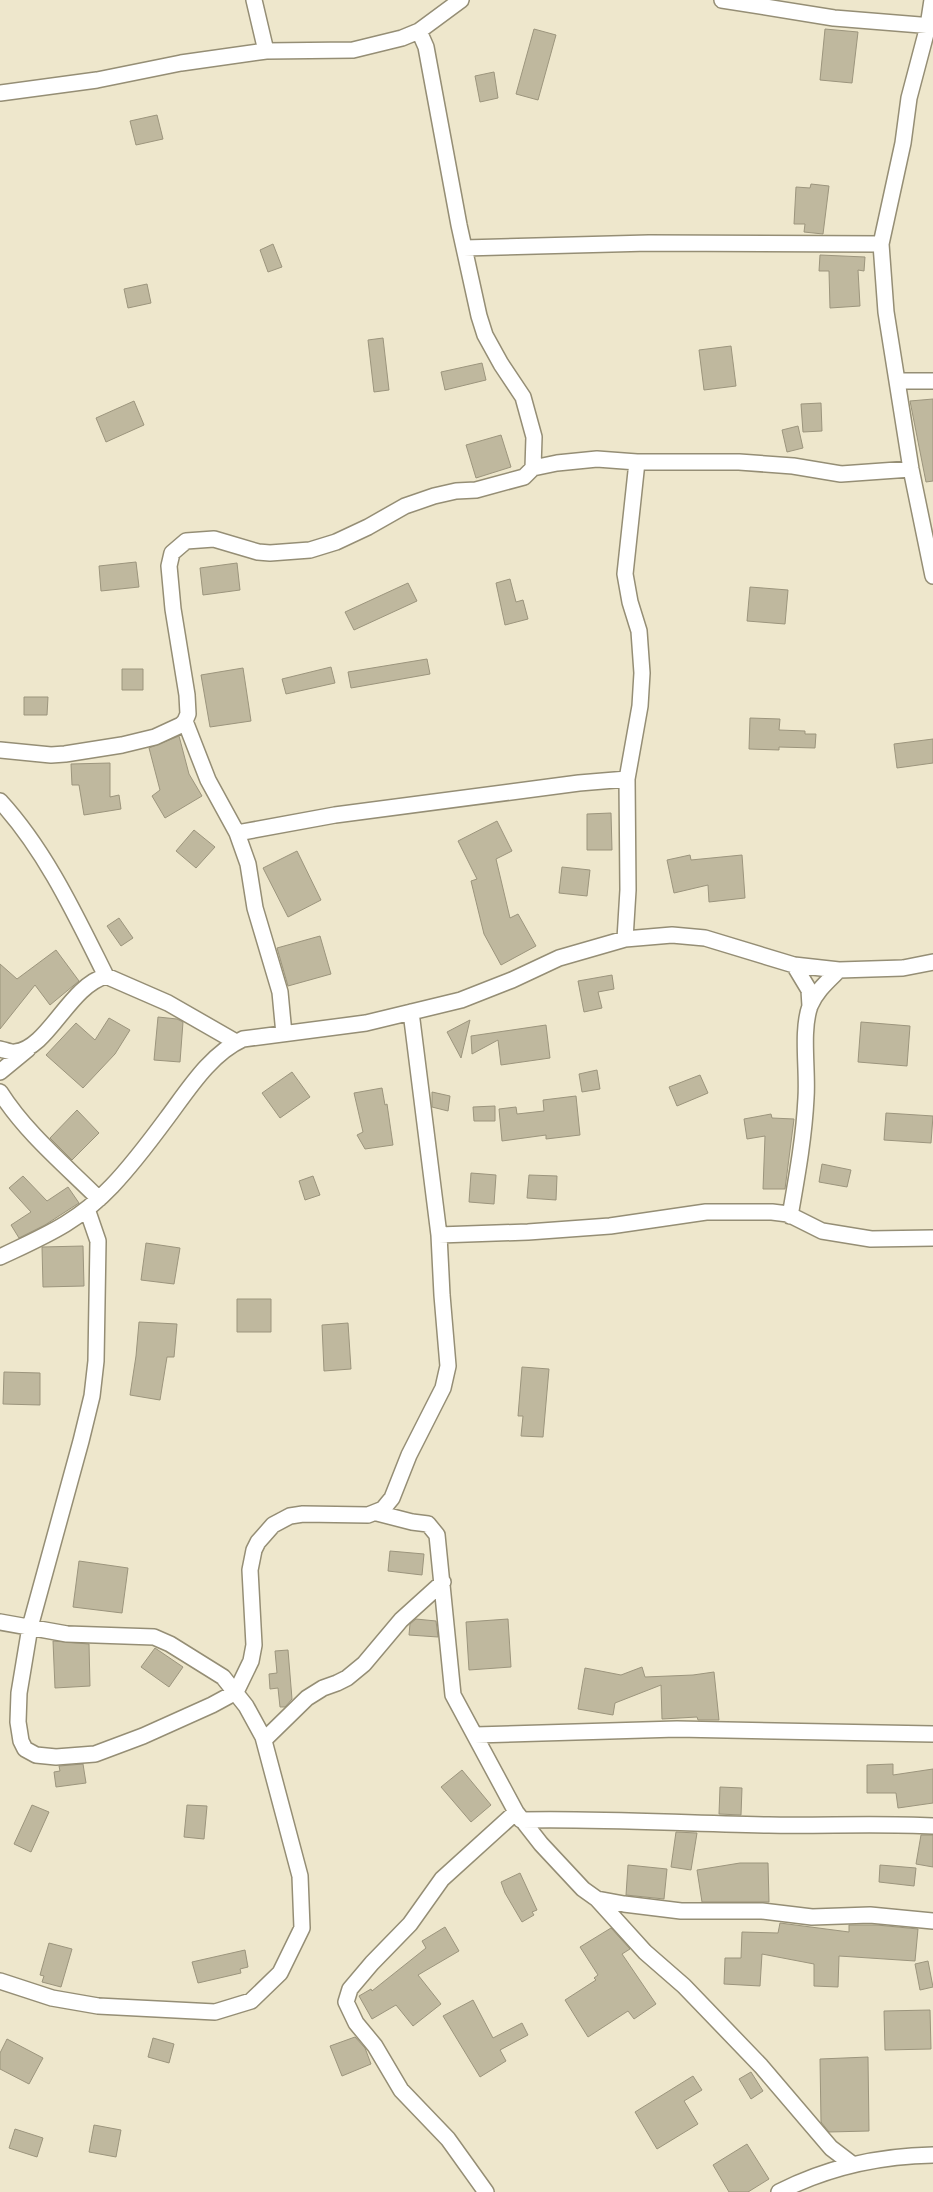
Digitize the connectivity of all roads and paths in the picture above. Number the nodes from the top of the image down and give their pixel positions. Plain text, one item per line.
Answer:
1 (254, 0) edge
2 (461, 0) edge
3 (722, 0) edge
4 (932, 0) edge
5 (931, 26) edge
6 (419, 31) junction
7 (266, 51) junction
8 (0, 93) edge
9 (880, 244) junction
10 (464, 248) junction
11 (898, 382) junction
12 (933, 382) edge
13 (637, 462) junction
14 (533, 468) junction
15 (911, 469) junction
16 (933, 576) edge
17 (185, 721) junction
18 (0, 750) edge
19 (627, 779) junction
20 (0, 801) edge
21 (237, 833) junction
22 (625, 939) junction
23 (933, 962) edge
24 (794, 965) junction
25 (839, 970) junction
26 (106, 976) junction
27 (810, 1006) junction
28 (411, 1012) junction
29 (284, 1034) junction
30 (236, 1042) junction
31 (33, 1046) junction
32 (0, 1050) edge
33 (0, 1072) edge
34 (0, 1092) edge
35 (93, 1204) junction
36 (790, 1216) junction
37 (439, 1235) junction
38 (933, 1238) edge
39 (0, 1257) edge
40 (377, 1513) junction
41 (443, 1582) junction
42 (0, 1622) edge
43 (30, 1627) junction
44 (236, 1692) junction
45 (933, 1734) edge
46 (475, 1735) junction
47 (264, 1740) junction
48 (519, 1816) junction
49 (933, 1826) edge
50 (596, 1899) junction
51 (933, 1921) edge
52 (0, 1981) edge
53 (933, 2155) edge
54 (852, 2164) junction
55 (486, 2192) edge
56 (780, 2192) edge

1 - 7 street
2 - 6 street
3 - 5 street
4 - 5 street
5 - 9 street
6 - 7 street
6 - 10 street
7 - 8 street
9 - 10 street
9 - 11 street
10 - 14 street
11 - 12 street
11 - 15 street
13 - 14 street
13 - 15 street
13 - 19 street
14 - 17 street
15 - 16 street
17 - 18 street
17 - 21 street
19 - 21 street
19 - 22 street
20 - 26 street
21 - 29 street
22 - 24 street
22 - 28 street
23 - 25 street
24 - 25 street
24 - 27 street
25 - 27 street
26 - 30 street
26 - 31 street
27 - 36 street
28 - 29 street
28 - 37 street
29 - 30 street
30 - 35 street
31 - 32 street
31 - 33 street
34 - 35 street
35 - 39 street
35 - 43 street
36 - 37 street
36 - 38 street
37 - 40 street
40 - 41 street
40 - 44 street
41 - 46 street
41 - 47 street
42 - 43 street
43 - 44 street
43 - 44 street
44 - 47 street
45 - 46 street
46 - 48 street
47 - 52 street
48 - 49 street
48 - 50 street
48 - 55 street
50 - 51 street
50 - 54 street
53 - 54 street
54 - 56 street

